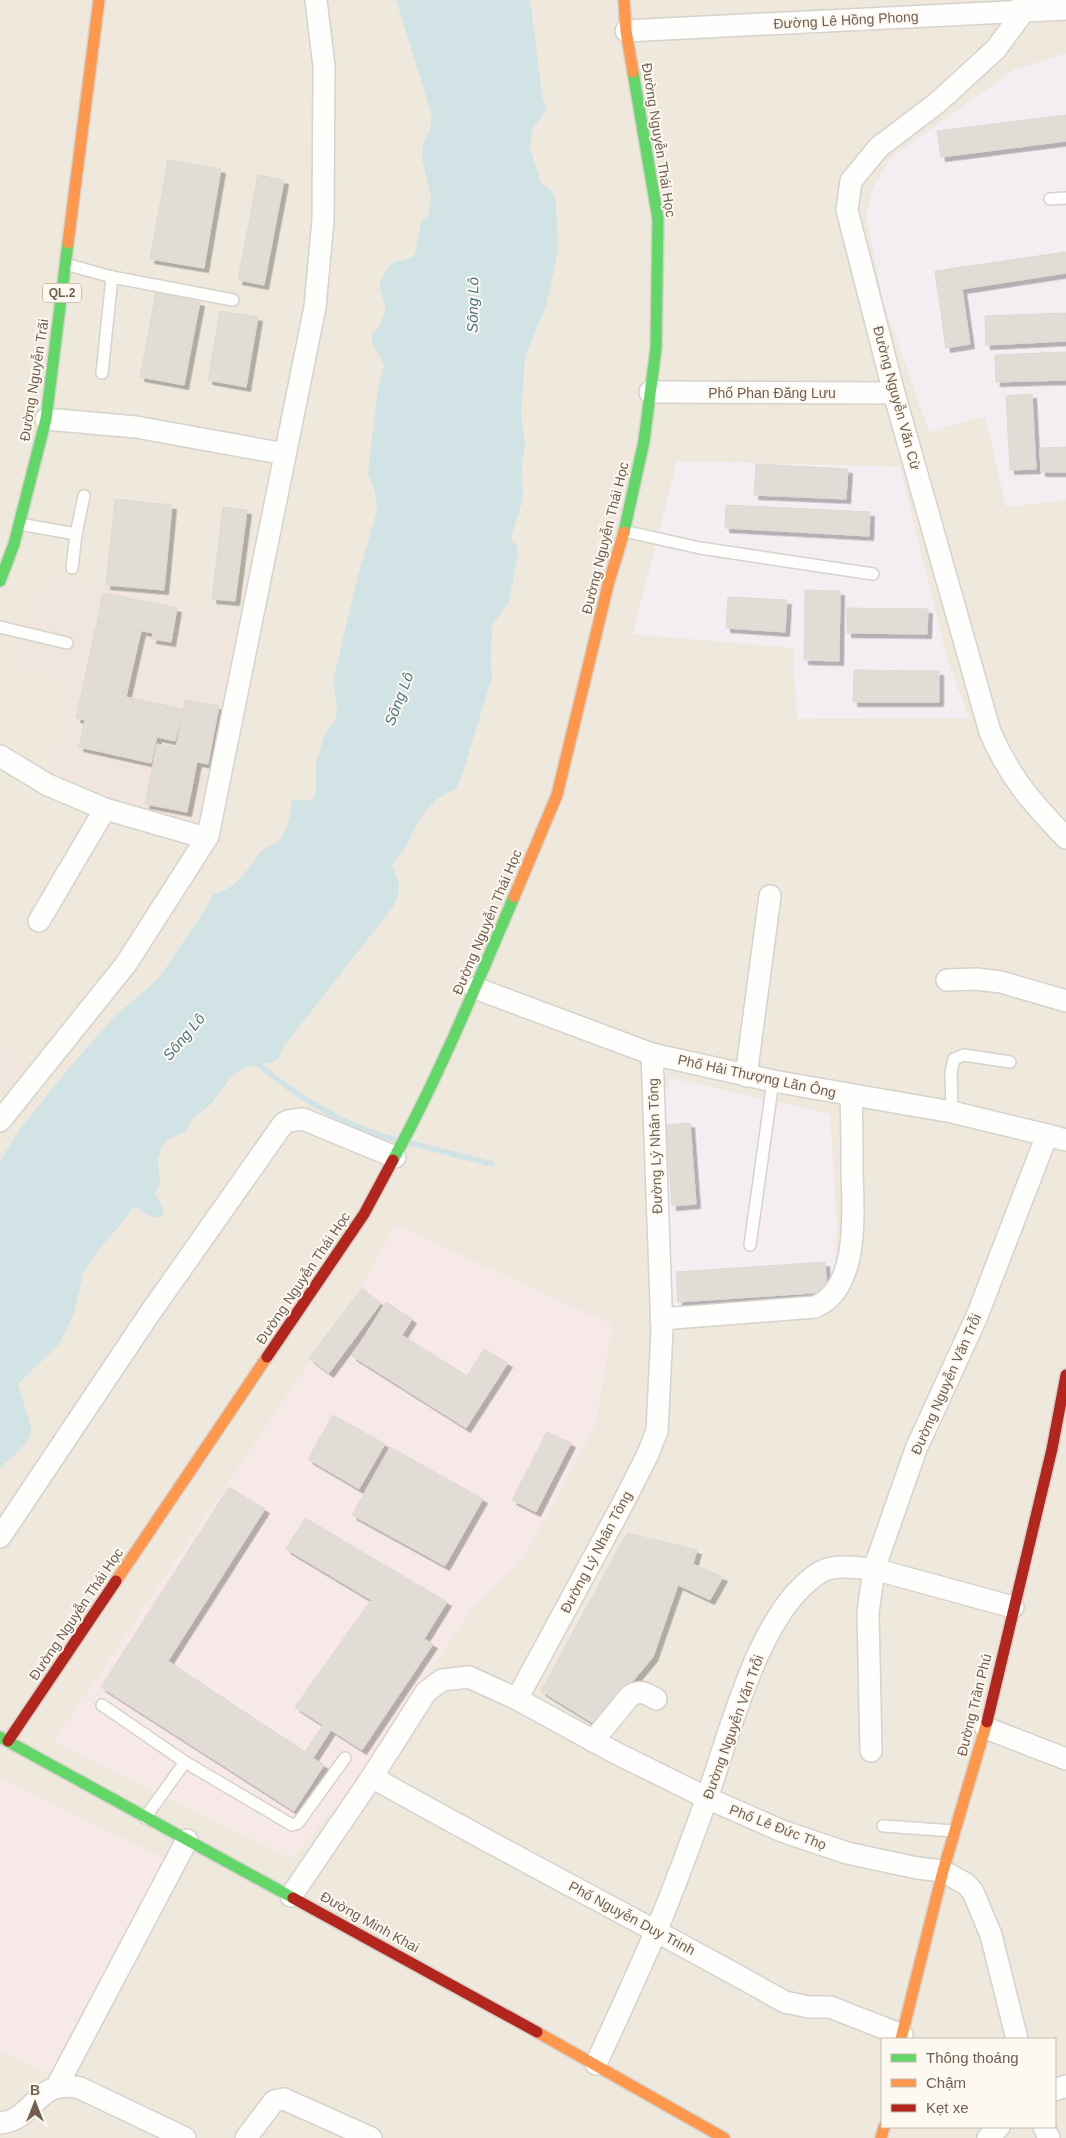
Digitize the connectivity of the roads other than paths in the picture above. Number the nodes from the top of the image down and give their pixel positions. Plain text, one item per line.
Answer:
1 (99, 0) edge
2 (316, 0) edge
3 (624, 0) edge
4 (1024, 5) edge
5 (1066, 9) edge
6 (626, 31) junction
7 (1066, 198) edge
8 (1050, 199) dead end
9 (65, 264) junction
10 (112, 277) junction
11 (233, 300) dead end
12 (102, 373) dead end
13 (650, 392) junction
14 (894, 393) junction
15 (46, 420) junction
16 (285, 454) junction
17 (84, 496) dead end
18 (19, 524) junction
19 (624, 532) junction
20 (76, 534) junction
21 (72, 568) dead end
22 (873, 574) dead end
23 (0, 581) edge
24 (0, 627) edge
25 (66, 643) dead end
26 (0, 756) edge
27 (105, 809) junction
28 (206, 838) junction
29 (1066, 838) edge
30 (770, 896) dead end
31 (38, 921) dead end
32 (947, 980) dead end
33 (476, 988) junction
34 (1066, 1000) edge
35 (652, 1054) junction
36 (1010, 1062) dead end
37 (746, 1076) junction
38 (773, 1081) junction
39 (851, 1095) junction
40 (952, 1112) junction
41 (0, 1121) edge
42 (1056, 1137) edge
43 (397, 1155) junction
44 (750, 1245) dead end
45 (662, 1319) junction
46 (1066, 1375) edge
47 (1059, 1450) edge
48 (0, 1537) edge
49 (874, 1569) junction
50 (1013, 1607) junction
51 (517, 1699) junction
52 (656, 1699) dead end
53 (102, 1705) dead end
54 (986, 1728) junction
55 (593, 1740) junction
56 (3, 1744) edge
57 (871, 1751) dead end
58 (345, 1758) dead end
59 (1066, 1758) edge
60 (185, 1762) junction
61 (372, 1776) junction
62 (707, 1798) junction
63 (146, 1818) junction
64 (883, 1826) dead end
65 (955, 1831) junction
66 (187, 1840) junction
67 (943, 1871) junction
68 (291, 1896) junction
69 (656, 1930) junction
70 (901, 2037) edge
71 (1017, 2038) edge
72 (596, 2064) junction
73 (57, 2086) junction
74 (0, 2123) edge
75 (997, 2128) edge
76 (185, 2138) edge
77 (246, 2138) edge
78 (371, 2138) edge
79 (724, 2138) edge
80 (988, 2138) edge

1 - 9 main road, Đường Nguyễn Trãi / QL.2
2 - 16 street
3 - 6 main road, Đường Nguyễn Thái Học
4 - 5 street, Đường Lê Hồng Phong
4 - 6 street, Đường Lê Hồng Phong
4 - 14 street, Đường Nguyễn Văn Cừ
6 - 13 main road, Đường Nguyễn Thái Học
7 - 8 lane
9 - 10 lane
9 - 15 main road, Đường Nguyễn Trãi / QL.2
10 - 11 lane
10 - 12 lane
13 - 14 street, Phố Phan Đăng Lưu
13 - 19 main road, Đường Nguyễn Thái Học
14 - 29 street, Đường Nguyễn Văn Cừ
15 - 16 street
15 - 18 main road, Đường Nguyễn Trãi / QL.2
16 - 28 street
17 - 20 lane
18 - 20 lane
18 - 23 main road, Đường Nguyễn Trãi / QL.2
19 - 22 lane
19 - 33 main road, Đường Nguyễn Thái Học
20 - 21 lane
24 - 25 lane
26 - 27 street
27 - 28 street
27 - 31 street
28 - 41 street
30 - 37 street
32 - 34 street
33 - 35 street, Phố Hải Thượng Lãn Ông
33 - 43 main road, Đường Nguyễn Thái Học
35 - 37 street, Phố Hải Thượng Lãn Ông
35 - 45 street, Đường Lý Nhân Tông
36 - 40 lane
37 - 38 street, Phố Hải Thượng Lãn Ông
38 - 39 street, Phố Hải Thượng Lãn Ông
38 - 44 lane
39 - 40 street, Phố Hải Thượng Lãn Ông
39 - 45 street
40 - 42 street, Phố Hải Thượng Lãn Ông
42 - 49 street, Đường Nguyễn Văn Trỗi
43 - 48 street
43 - 56 main road, Đường Nguyễn Thái Học
45 - 51 street, Đường Lý Nhân Tông
46 - 47 main road, Đường Trần Phú
47 - 50 main road, Đường Trần Phú
49 - 50 street
49 - 57 street
49 - 62 street, Đường Nguyễn Văn Trỗi
50 - 54 main road, Đường Trần Phú
51 - 55 street, Phố Lê Đức Thọ
51 - 61 street
52 - 55 street
53 - 60 lane
54 - 59 street
54 - 65 main road, Đường Trần Phú
55 - 62 street, Phố Lê Đức Thọ
56 - 63 main road, Đường Minh Khai
58 - 60 lane
60 - 63 lane
61 - 68 street
61 - 69 street, Phố Nguyễn Duy Trinh
62 - 67 street, Phố Lê Đức Thọ
62 - 69 street, Đường Nguyễn Văn Trỗi
63 - 66 main road, Đường Minh Khai
64 - 65 lane
65 - 67 main road, Đường Trần Phú
66 - 68 main road, Đường Minh Khai
66 - 73 street
67 - 70 main road, Đường Trần Phú
67 - 71 street
68 - 72 main road, Đường Minh Khai
69 - 70 street, Phố Nguyễn Duy Trinh
69 - 72 street, Đường Nguyễn Văn Trỗi
72 - 79 main road, Đường Minh Khai
73 - 74 street
73 - 76 street
75 - 80 street
77 - 78 street

